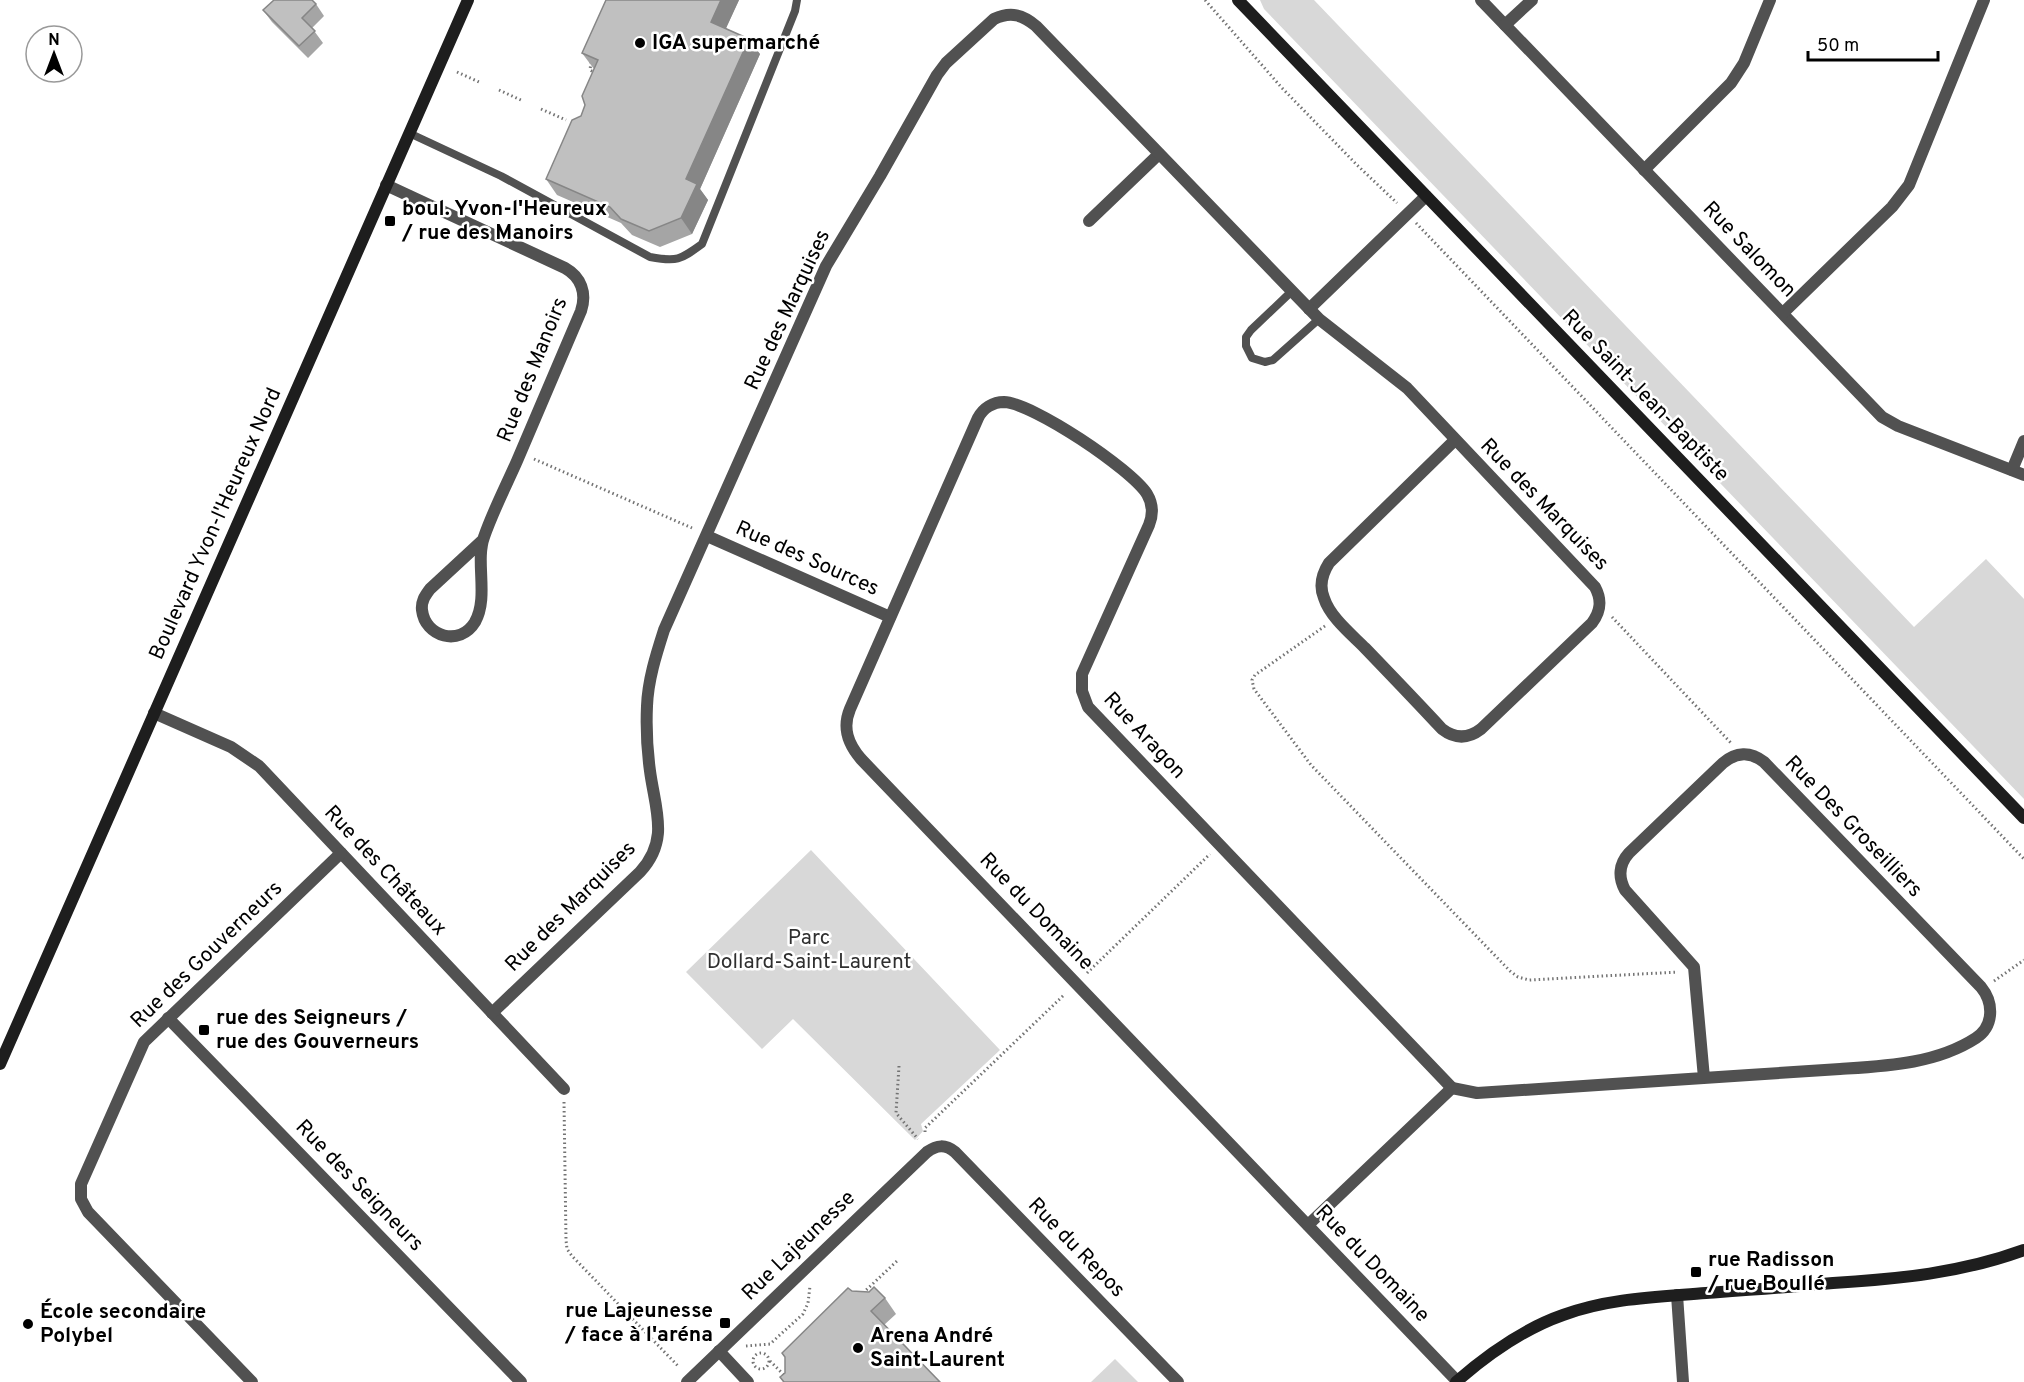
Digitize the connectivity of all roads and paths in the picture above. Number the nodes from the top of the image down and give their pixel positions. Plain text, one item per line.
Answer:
1 (468, 0) edge
2 (797, 0) edge
3 (1204, 0) edge
4 (1238, 0) edge
5 (1481, 0) edge
6 (1532, 0) edge
7 (1770, 0) edge
8 (1984, 0) edge
9 (1506, 25) junction
10 (594, 55) edge
11 (457, 72) dead end
12 (600, 75) edge
13 (479, 82) dead end
14 (499, 90) dead end
15 (523, 101) dead end
16 (542, 109) dead end
17 (566, 120) dead end
18 (409, 134) junction
19 (1159, 154) junction
20 (1644, 170) junction
21 (386, 185) junction
22 (1426, 196) junction
23 (1407, 214) junction
24 (1089, 221) dead end
25 (1292, 291) junction
26 (1309, 309) junction
27 (1783, 313) junction
28 (1319, 319) junction
29 (997, 402) joint
30 (1455, 440) junction
31 (2024, 441) edge
32 (534, 459) dead end
33 (2018, 473) edge
34 (692, 528) dead end
35 (707, 536) junction
36 (483, 540) junction
37 (1600, 605) junction
38 (890, 617) junction
39 (1337, 618) junction
40 (154, 714) junction
41 (1742, 754) junction
42 (2024, 818) edge
43 (1220, 845) junction
44 (340, 853) junction
45 (2024, 859) edge
46 (2024, 960) edge
47 (1695, 971) junction
48 (1086, 974) dead end
49 (1983, 989) junction
50 (1065, 994) dead end
51 (492, 1013) junction
52 (168, 1018) junction
53 (0, 1064) edge
54 (899, 1066) dead end
55 (1704, 1078) junction
56 (1452, 1088) junction
57 (564, 1089) joint
58 (925, 1132) dead end
59 (918, 1139) dead end
60 (943, 1146) joint
61 (1308, 1225) junction
62 (2024, 1250) edge
63 (897, 1261) dead end
64 (813, 1281) dead end
65 (1677, 1295) junction
66 (855, 1300) edge
67 (744, 1348) dead end
68 (719, 1351) junction
69 (769, 1359) junction
70 (788, 1365) edge
71 (679, 1367) dead end
72 (781, 1371) junction
73 (788, 1372) edge
74 (518, 1381) edge
75 (252, 1382) edge
76 (687, 1382) edge
77 (748, 1382) edge
78 (1178, 1382) edge
79 (1457, 1382) edge
80 (1683, 1382) edge

1 - 18 street, Boulevard Yvon-l'Heureux Nord
2 - 18 lane
3 - 23 path
4 - 22 street, Rue Saint-Jean-Baptiste
5 - 9 street, Rue Salomon
6 - 9 street
7 - 20 street
8 - 27 street
9 - 20 street, Rue Salomon
10 - 12 path
11 - 13 path
14 - 15 path
16 - 17 path
18 - 21 street, Boulevard Yvon-l'Heureux Nord
19 - 24 street
19 - 25 street, Rue des Marquises
19 - 35 street, Rue des Marquises
20 - 27 street, Rue Salomon
21 - 36 street, Rue des Manoirs
21 - 40 street, Boulevard Yvon-l'Heureux Nord
22 - 23 street
22 - 42 street, Rue Saint-Jean-Baptiste
23 - 26 street
23 - 45 path
25 - 26 street, Rue des Marquises
25 - 28 lane
26 - 28 street, Rue des Marquises
27 - 33 street, Rue Salomon
28 - 30 street, Rue des Marquises
29 - 38 street, Rue du Domaine
29 - 43 street, Rue Aragon
30 - 37 street, Rue des Marquises
30 - 39 street, Rue des Marquises
31 - 33 street
32 - 34 path
35 - 38 street, Rue des Sources
35 - 51 street, Rue des Marquises
36 - 36 street, Rue des Manoirs
37 - 39 street, Rue des Marquises
37 - 41 path
38 - 61 street, Rue du Domaine
39 - 47 path
40 - 44 street, Rue des Châteaux
40 - 53 street, Boulevard Yvon-l'Heureux Nord
41 - 47 street
41 - 49 street, Rue Des Groseilliers
43 - 48 path
43 - 56 street, Rue Aragon
44 - 51 street, Rue des Châteaux
44 - 52 street, Rue des Gouverneurs
46 - 49 path
47 - 55 street
49 - 55 street
50 - 58 path
51 - 57 street, Rue des Châteaux
52 - 74 street, Rue des Seigneurs
52 - 75 street, Rue des Gouverneurs
54 - 59 path
55 - 56 street
56 - 61 street
57 - 71 path
60 - 68 street, Rue Lajeunesse
60 - 78 street, Rue du Repos
61 - 79 street, Rue du Domaine
62 - 65 street
63 - 66 path
64 - 67 path, Rue Lajeunesse
65 - 79 street
65 - 80 street
68 - 76 street, Rue Lajeunesse
68 - 77 street
69 - 69 path
69 - 72 path
70 - 72 path
72 - 73 path

